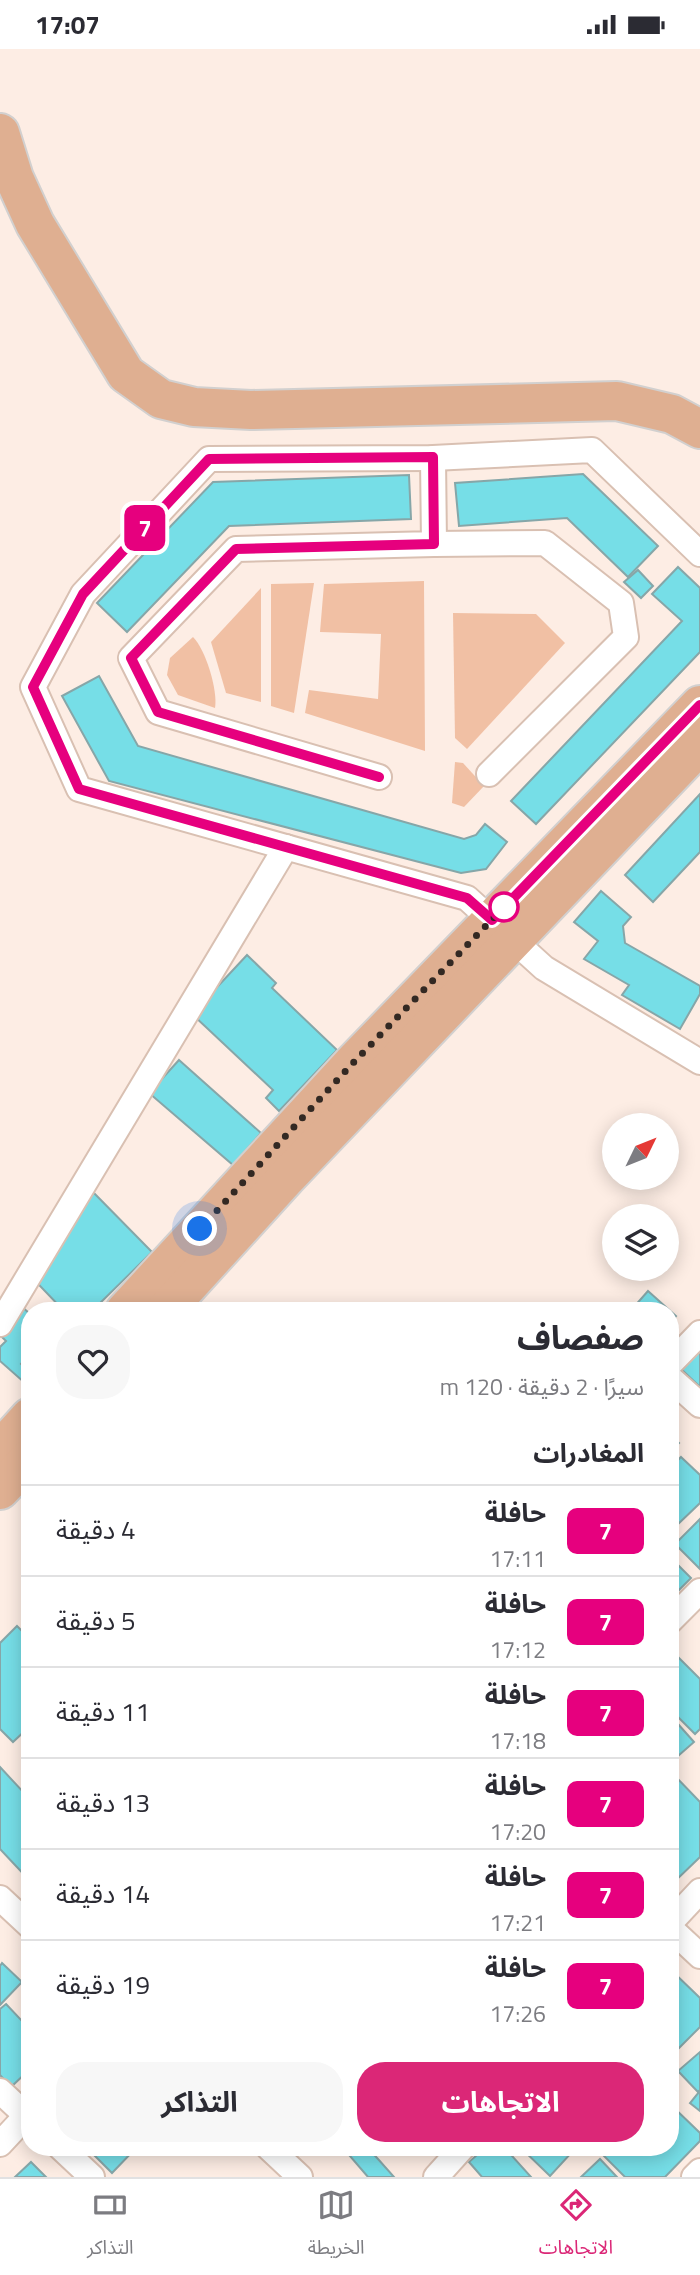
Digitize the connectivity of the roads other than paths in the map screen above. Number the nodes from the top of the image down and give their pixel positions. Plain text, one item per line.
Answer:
1 (0, 133) edge
2 (700, 429) edge
3 (433, 457) junction
4 (434, 544) junction
5 (700, 554) edge
6 (700, 705) edge
7 (700, 745) edge
8 (489, 774) dead end
9 (379, 777) dead end
10 (286, 847) junction
11 (502, 930) junction
12 (700, 1062) edge
13 (133, 1302) edge
14 (173, 1302) edge
15 (0, 1324) edge
16 (700, 1333) edge
17 (679, 1355) edge
18 (679, 1386) edge
19 (700, 1405) edge
20 (21, 1427) edge
21 (0, 1450) edge
22 (21, 1468) edge
23 (0, 1490) edge
24 (700, 1591) edge
25 (679, 1612) edge
26 (700, 1891) edge
27 (0, 1898) edge
28 (679, 1913) edge
29 (21, 1918) edge
30 (679, 1937) edge
31 (700, 1956) edge
32 (0, 2091) edge
33 (21, 2110) edge
34 (21, 2124) edge
35 (0, 2144) edge
36 (70, 2156) edge
37 (278, 2156) edge
38 (455, 2156) edge
39 (700, 2171) edge
40 (92, 2177) edge
41 (300, 2177) edge
42 (436, 2177) edge
43 (694, 2177) edge

1 - 2 main road
3 - 4 street
3 - 5 street
3 - 10 street
4 - 8 street
4 - 9 street
6 - 11 main road
7 - 11 main road
10 - 11 street
10 - 15 street
11 - 12 street
11 - 13 main road
11 - 14 main road
16 - 17 street
18 - 19 street
20 - 21 main road
22 - 23 main road
24 - 25 street
26 - 28 street
27 - 29 street
30 - 31 street
32 - 33 street
34 - 35 street
36 - 40 street
37 - 41 street
38 - 42 street
39 - 43 street

